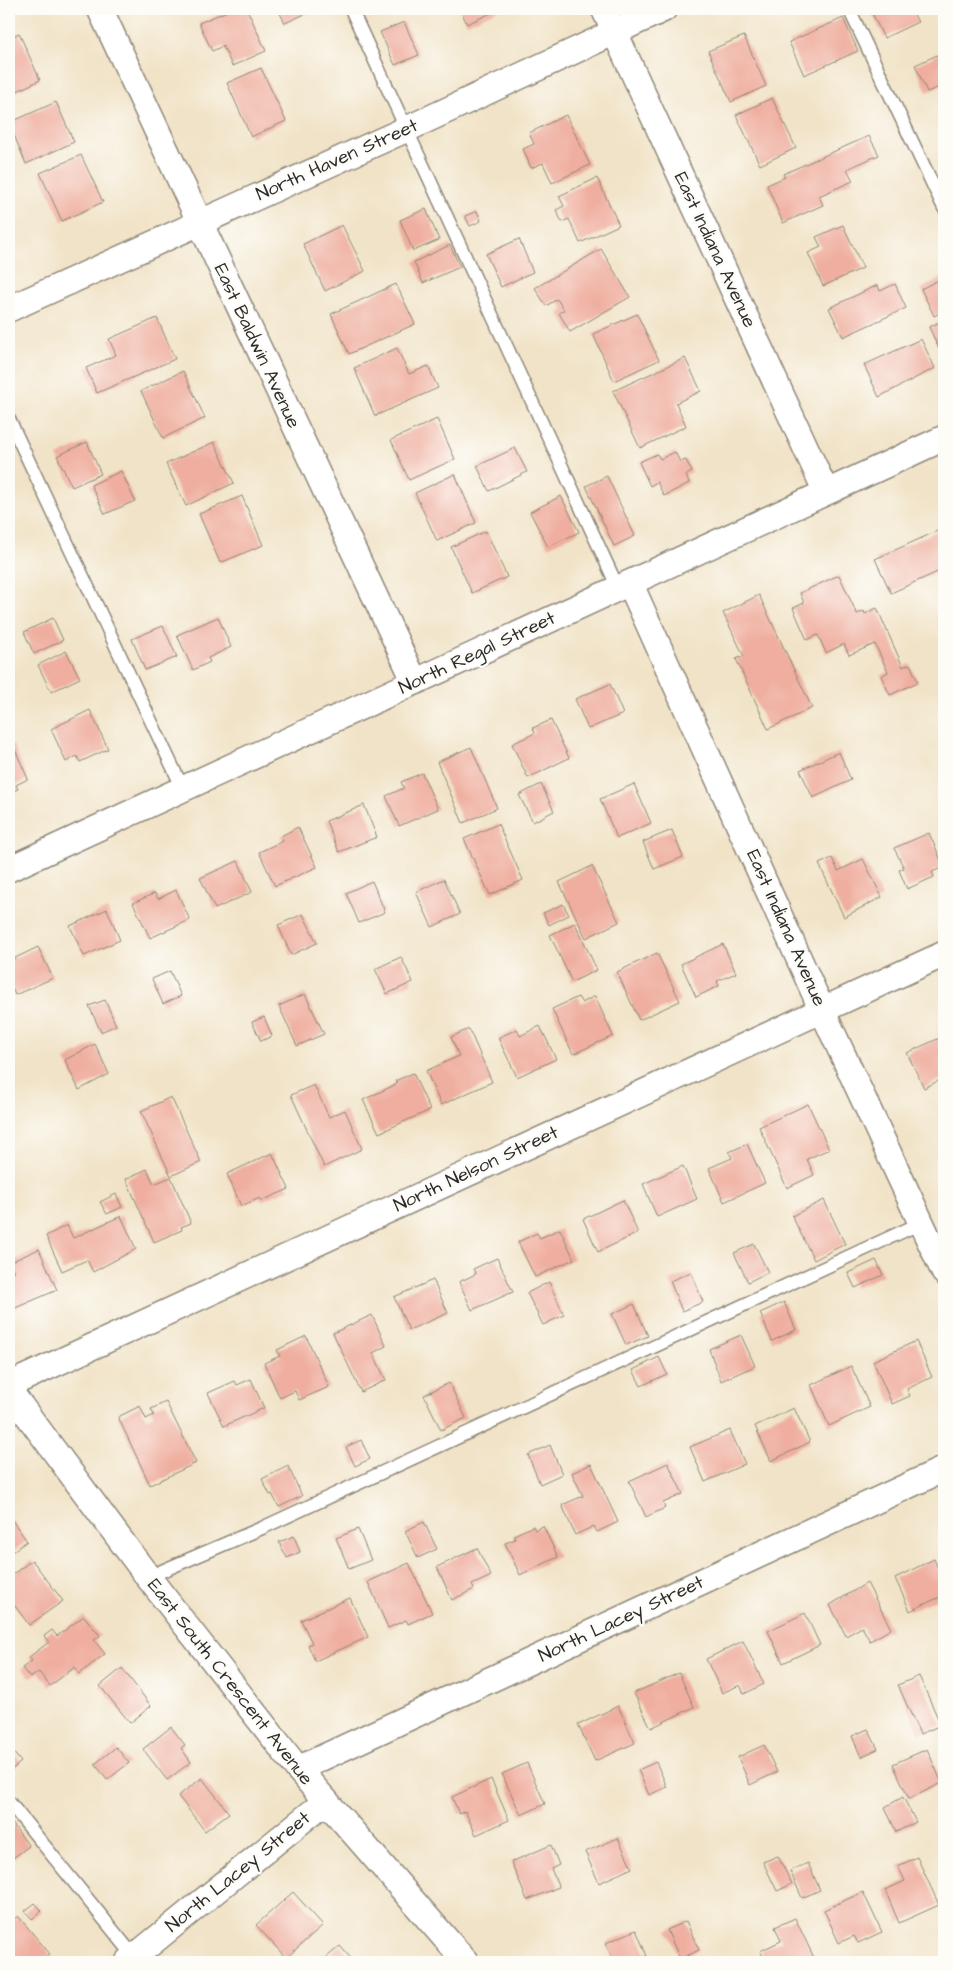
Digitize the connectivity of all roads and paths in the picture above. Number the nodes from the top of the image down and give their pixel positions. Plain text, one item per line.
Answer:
1 (100, 9) edge
2 (351, 9) edge
3 (604, 9) edge
4 (664, 9) edge
5 (849, 9) edge
6 (614, 31) junction
7 (407, 129) junction
8 (944, 208) edge
9 (199, 222) junction
10 (9, 309) edge
11 (9, 419) edge
12 (944, 438) edge
13 (826, 492) junction
14 (624, 586) junction
15 (415, 682) junction
16 (183, 789) junction
17 (9, 869) edge
18 (944, 954) edge
19 (822, 1010) junction
20 (921, 1223) junction
21 (944, 1272) edge
22 (9, 1385) edge
23 (9, 1390) edge
24 (18, 1420) edge
25 (944, 1469) edge
26 (148, 1577) junction
27 (298, 1769) junction
28 (9, 1802) edge
29 (326, 1802) junction
30 (134, 1960) edge
31 (466, 1962) edge

1 - 9 street, East Baldwin Avenue
2 - 7 lane
3 - 6 street, East Indiana Avenue
4 - 6 street, North Haven Street
5 - 8 lane
6 - 7 street, North Haven Street
6 - 13 street, East Indiana Avenue
7 - 9 street, North Haven Street
7 - 14 lane
9 - 10 street, North Haven Street
9 - 15 street, East Baldwin Avenue
11 - 16 lane
12 - 13 street, North Regal Street
13 - 14 street, North Regal Street
14 - 15 street, North Regal Street
14 - 19 street, East Indiana Avenue
15 - 16 street, North Regal Street
16 - 17 street, North Regal Street
18 - 19 street, North Nelson Street
19 - 20 street, East Indiana Avenue
19 - 22 street, North Nelson Street
20 - 21 street, East Indiana Avenue
20 - 26 lane
23 - 24 street, East South Crescent Avenue
24 - 26 street, East South Crescent Avenue
25 - 27 street, North Lacey Street
26 - 27 street, East South Crescent Avenue
27 - 29 street, East South Crescent Avenue
28 - 30 lane
29 - 30 street, North Lacey Street
29 - 31 street, East South Crescent Avenue

